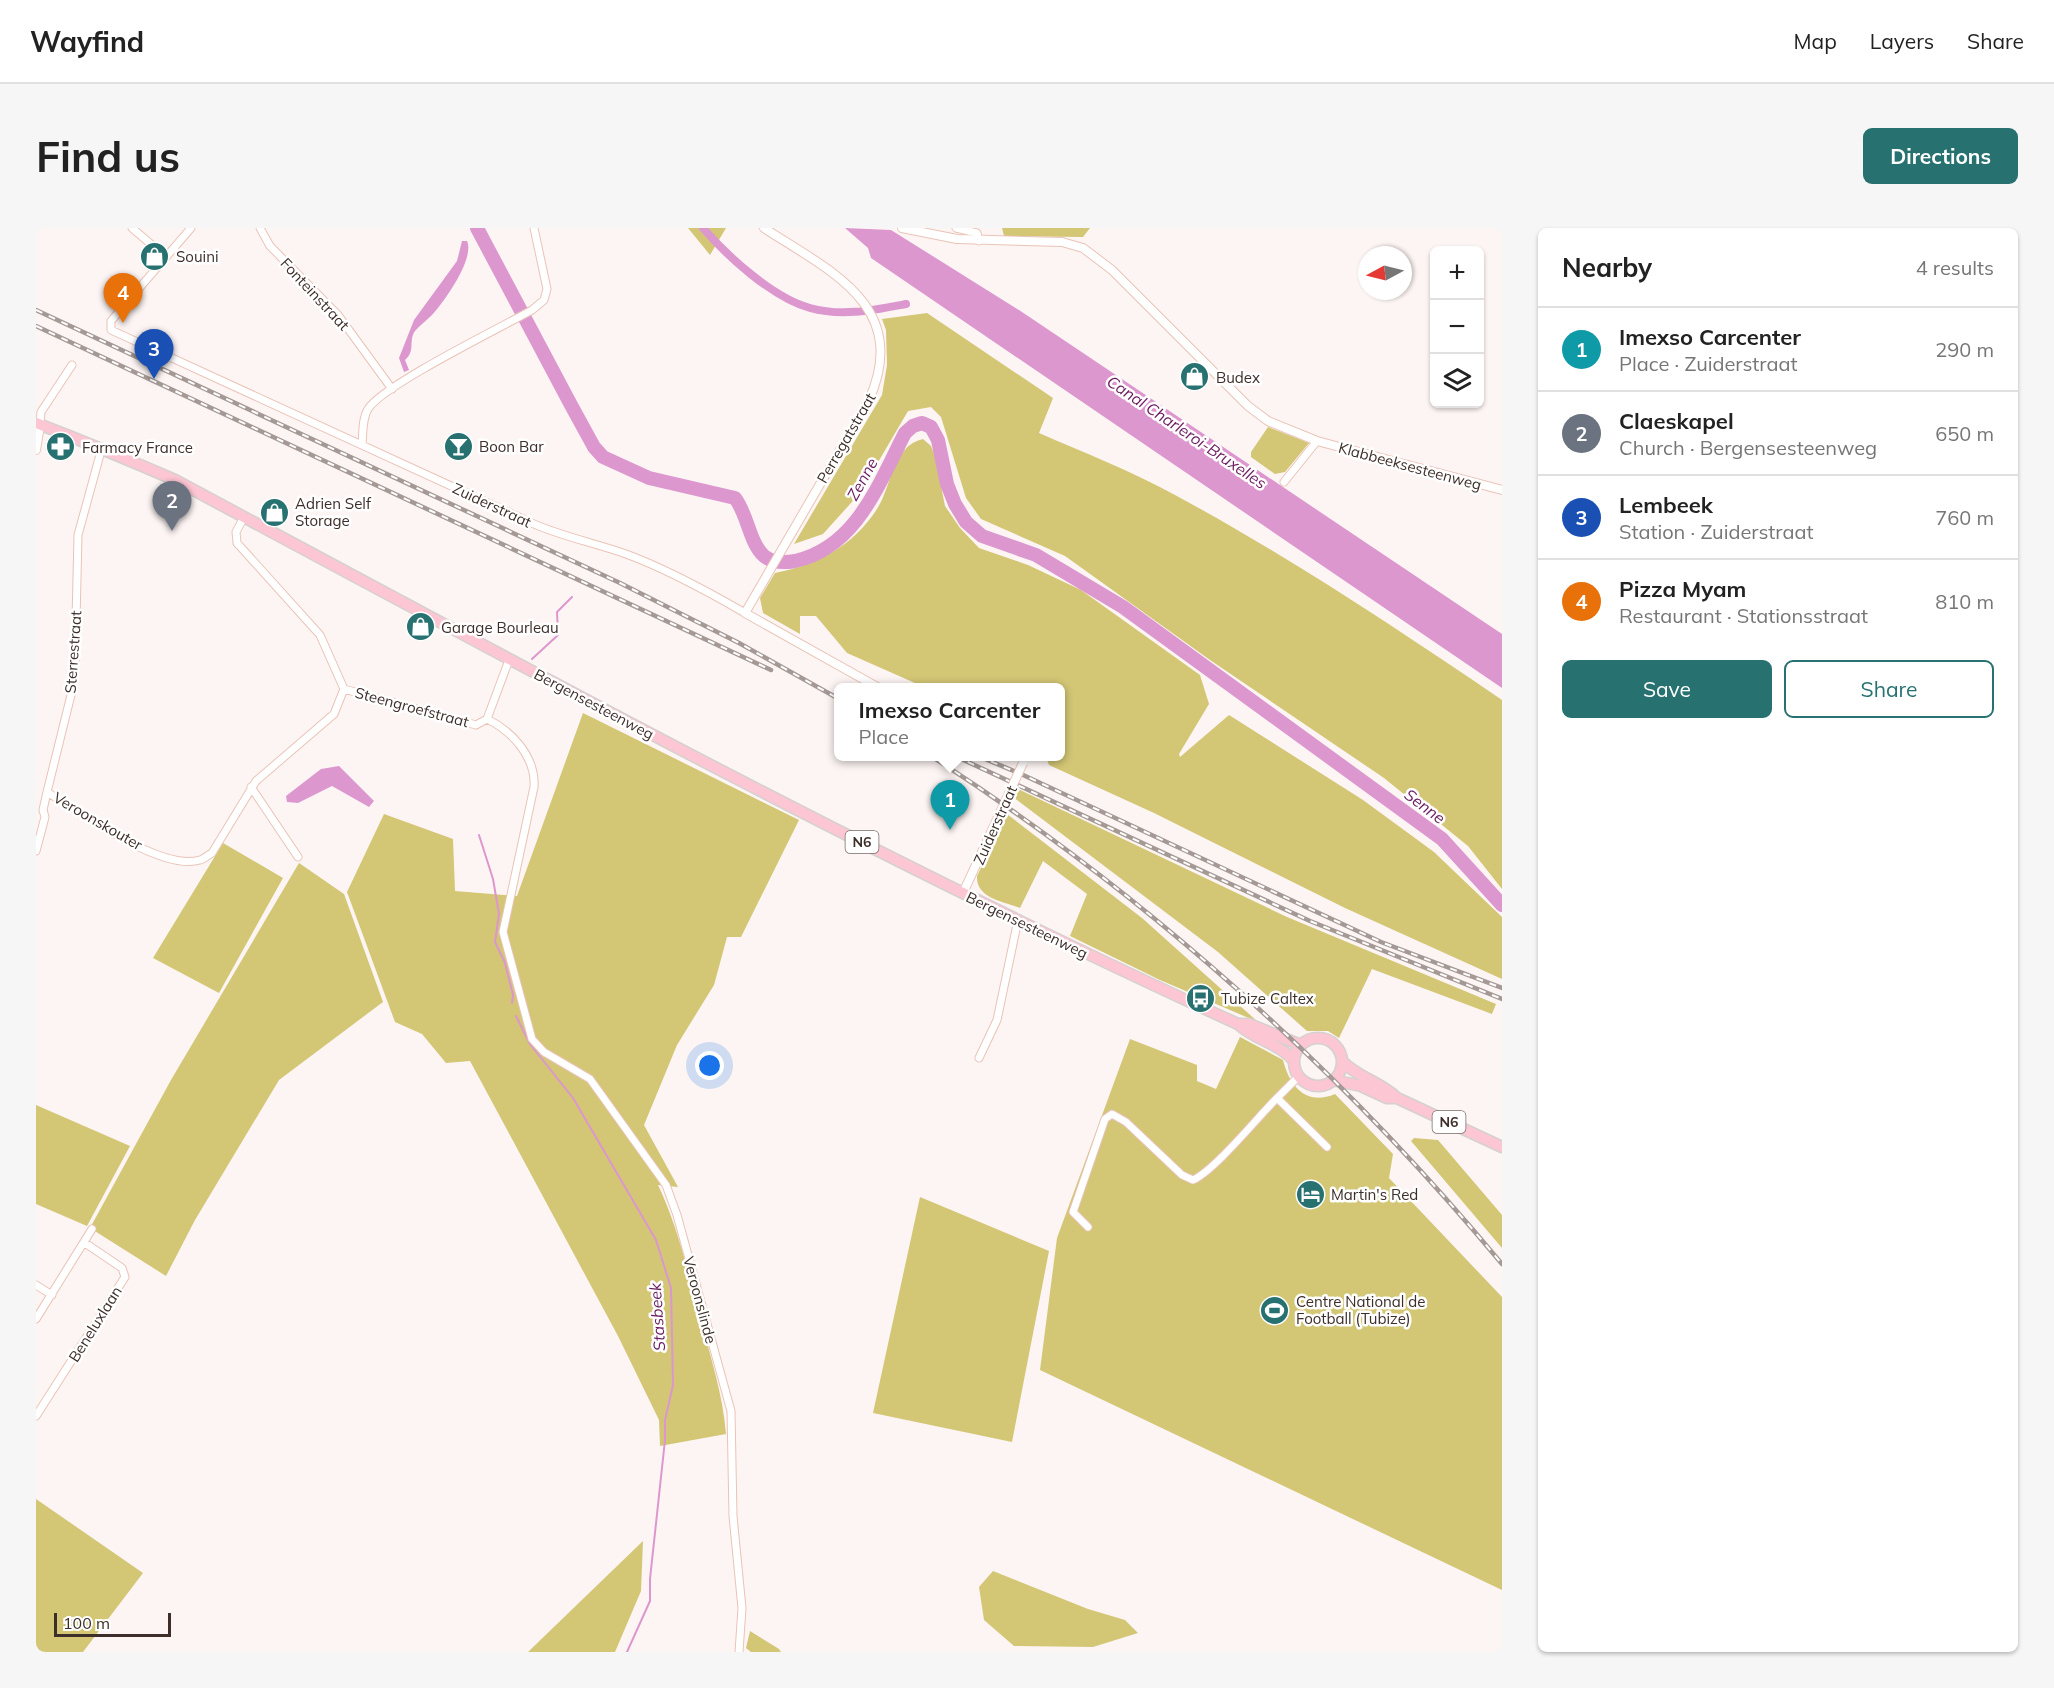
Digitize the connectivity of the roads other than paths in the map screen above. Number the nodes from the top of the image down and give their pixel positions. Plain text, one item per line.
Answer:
1 (132, 228) edge
2 (191, 228) edge
3 (260, 228) edge
4 (534, 228) edge
5 (764, 228) edge
6 (902, 228) edge
7 (956, 228) edge
8 (979, 241) junction
9 (166, 257) junction
10 (72, 365) dead end
11 (392, 389) junction
12 (38, 424) edge
13 (1317, 441) junction
14 (362, 445) junction
15 (36, 450) edge
16 (101, 451) junction
17 (1284, 482) dead end
18 (1502, 490) edge
19 (244, 517) junction
20 (745, 613) junction
21 (509, 660) junction
22 (872, 683) edge
23 (344, 689) junction
24 (487, 719) junction
25 (1025, 761) edge
26 (251, 787) junction
27 (47, 792) junction
28 (36, 851) edge
29 (298, 857) dead end
30 (963, 893) junction
31 (1018, 920) junction
32 (521, 1005) joint
33 (1238, 1024) junction
34 (1301, 1045) junction
35 (979, 1058) dead end
36 (1294, 1061) junction
37 (1342, 1061) junction
38 (1299, 1076) junction
39 (1334, 1080) junction
40 (1277, 1098) junction
41 (1397, 1098) junction
42 (1327, 1147) dead end
43 (1502, 1147) edge
44 (1088, 1227) dead end
45 (92, 1230) dead end
46 (85, 1243) junction
47 (36, 1285) edge
48 (52, 1295) junction
49 (36, 1319) edge
50 (36, 1416) edge
51 (739, 1652) edge

1 - 9 street
2 - 9 street
3 - 11 street, Fonteinstraat
4 - 11 street
5 - 20 street, Perregatstraat
6 - 8 street, Klabbeeksesteenweg
7 - 8 street, Klabbeeksesteenweg
8 - 13 street, Klabbeeksesteenweg
9 - 14 street, Zuiderstraat
10 - 12 street
11 - 14 street
12 - 15 street
12 - 16 main road, Bergensesteenweg / N6
13 - 17 street, Klabbeeksesteenweg
13 - 18 street, Klabbeeksesteenweg
14 - 20 street, Zuiderstraat
16 - 19 main road, Bergensesteenweg / N6
16 - 27 street, Sterrestraat
19 - 21 main road, Bergensesteenweg / N6
19 - 23 street, Steengroefstraat
20 - 22 street, Zuiderstraat
21 - 24 street
21 - 30 main road, Bergensesteenweg / N6
23 - 24 street, Steengroefstraat
23 - 26 street, Veroonskouter
24 - 32 street, Steengroefstraat
25 - 30 street, Zuiderstraat, bridge
26 - 27 street, Veroonskouter
26 - 29 street
27 - 28 street, Sterrestraat
30 - 31 main road, Bergensesteenweg / N6
31 - 33 main road, Bergensesteenweg / N6
31 - 35 street
32 - 51 street, Veroonslinde
33 - 34 main road, N6
33 - 36 main road, N6
34 - 36 main road
34 - 37 main road
36 - 38 main road
37 - 39 main road
37 - 41 main road, N6
38 - 39 main road
38 - 40 street
39 - 41 main road, N6
40 - 42 street
40 - 44 street
41 - 43 main road, N6
45 - 46 street
46 - 48 street
46 - 50 street, Beneluxlaan
47 - 48 street
48 - 49 street

